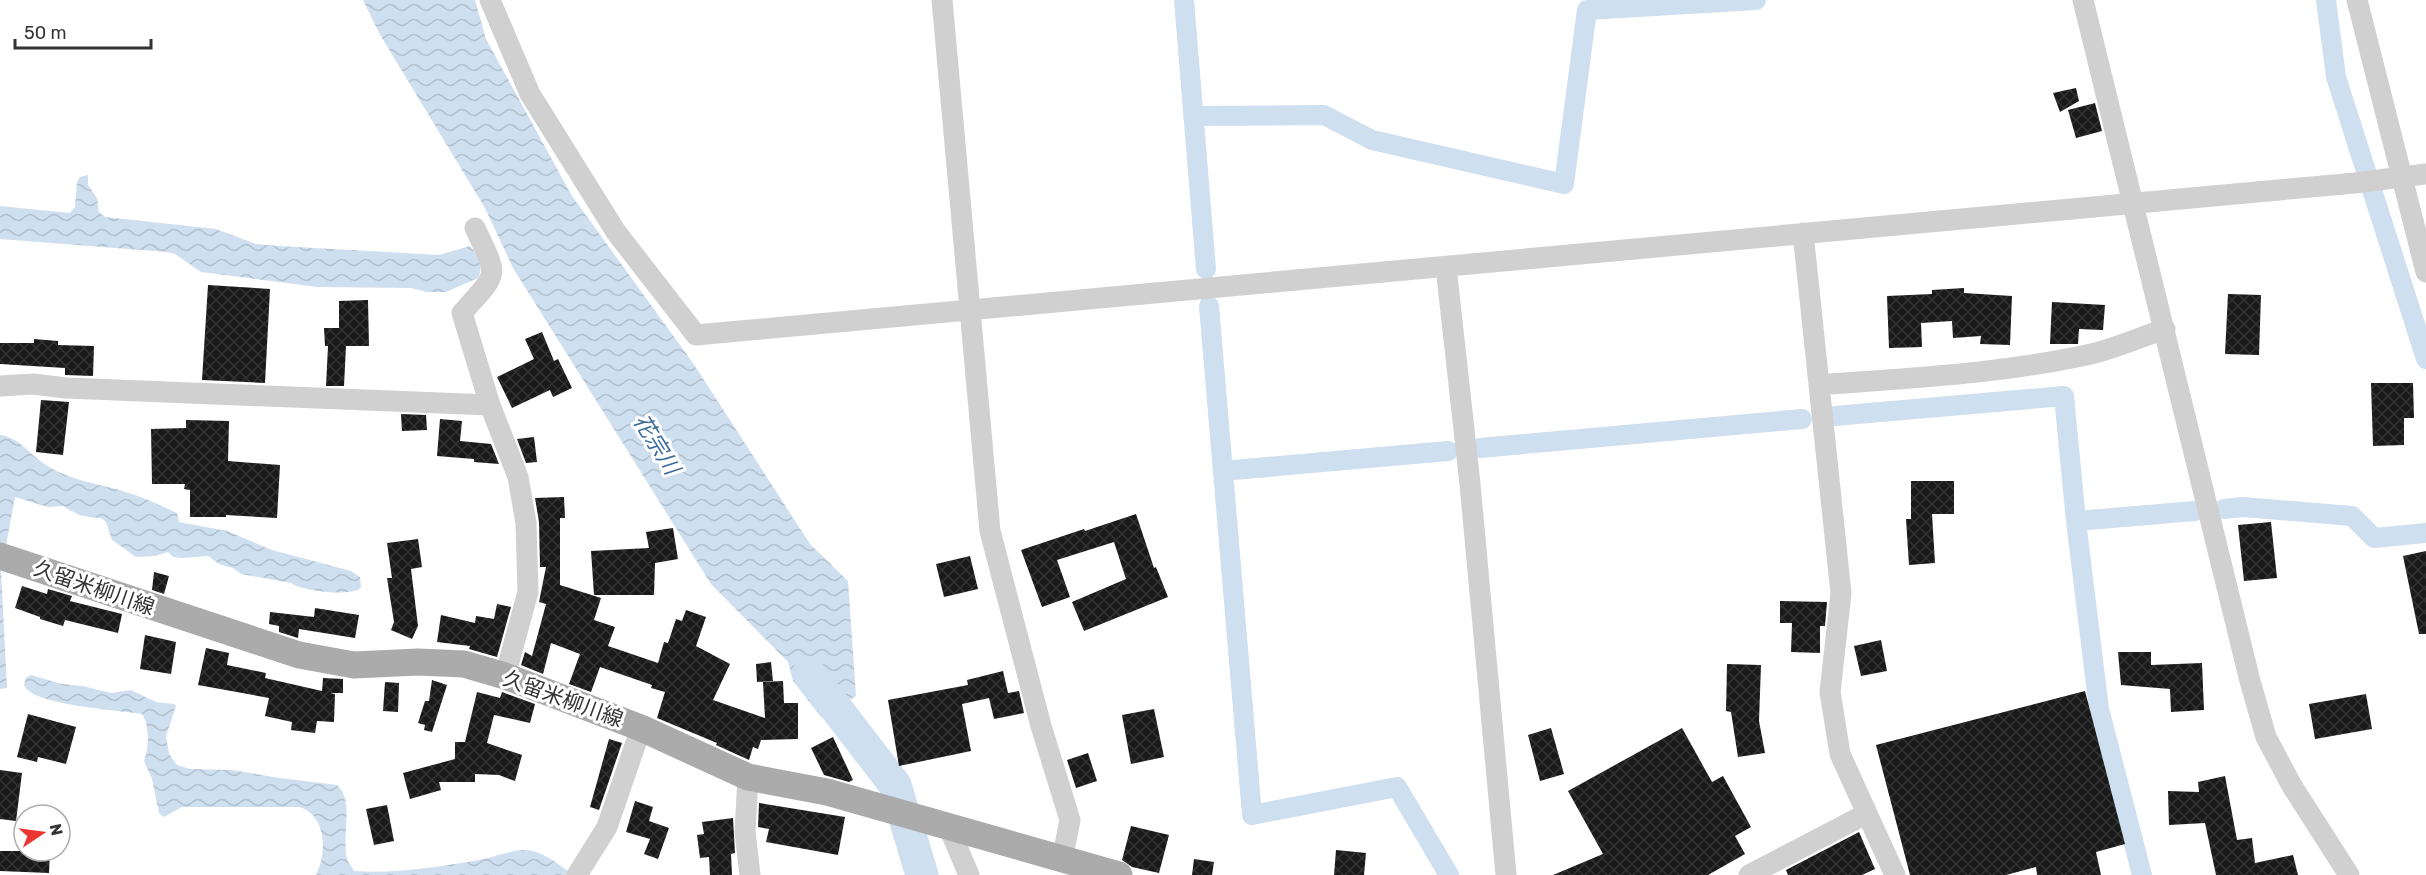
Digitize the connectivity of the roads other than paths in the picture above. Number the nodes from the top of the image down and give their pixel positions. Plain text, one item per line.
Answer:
1 (490, 0) edge
2 (942, 0) edge
3 (2083, 0) edge
4 (2357, 0) edge
5 (2426, 174) edge
6 (2403, 176) junction
7 (2133, 203) junction
8 (475, 228) dead end
9 (1803, 233) junction
10 (1446, 267) junction
11 (2426, 272) edge
12 (969, 309) junction
13 (2165, 329) junction
14 (1819, 384) junction
15 (0, 386) edge
16 (490, 405) junction
17 (0, 556) edge
18 (505, 676) junction
19 (641, 728) junction
20 (748, 777) junction
21 (1866, 814) junction
22 (938, 824) junction
23 (1062, 860) junction
24 (583, 866) edge
25 (750, 875) edge
26 (969, 875) edge
27 (1119, 875) edge
28 (1506, 875) edge
29 (1749, 875) edge
30 (1895, 875) edge
31 (2349, 875) edge

1 - 12 street
2 - 12 street
3 - 7 street
4 - 6 street
5 - 6 street
6 - 7 street
6 - 11 street
7 - 9 street
7 - 13 street
8 - 16 street
9 - 10 street
9 - 14 street
10 - 12 street
10 - 28 street
12 - 23 street
13 - 14 street
13 - 31 street
14 - 21 street
15 - 16 street
16 - 18 street
17 - 18 main road, 久留米柳川線
18 - 19 main road, 久留米柳川線
19 - 20 main road, 久留米柳川線
19 - 24 street
20 - 22 main road, 久留米柳川線
20 - 25 street
21 - 29 street
21 - 30 street
22 - 23 main road, 久留米柳川線
22 - 26 street
23 - 27 main road, 久留米柳川線

